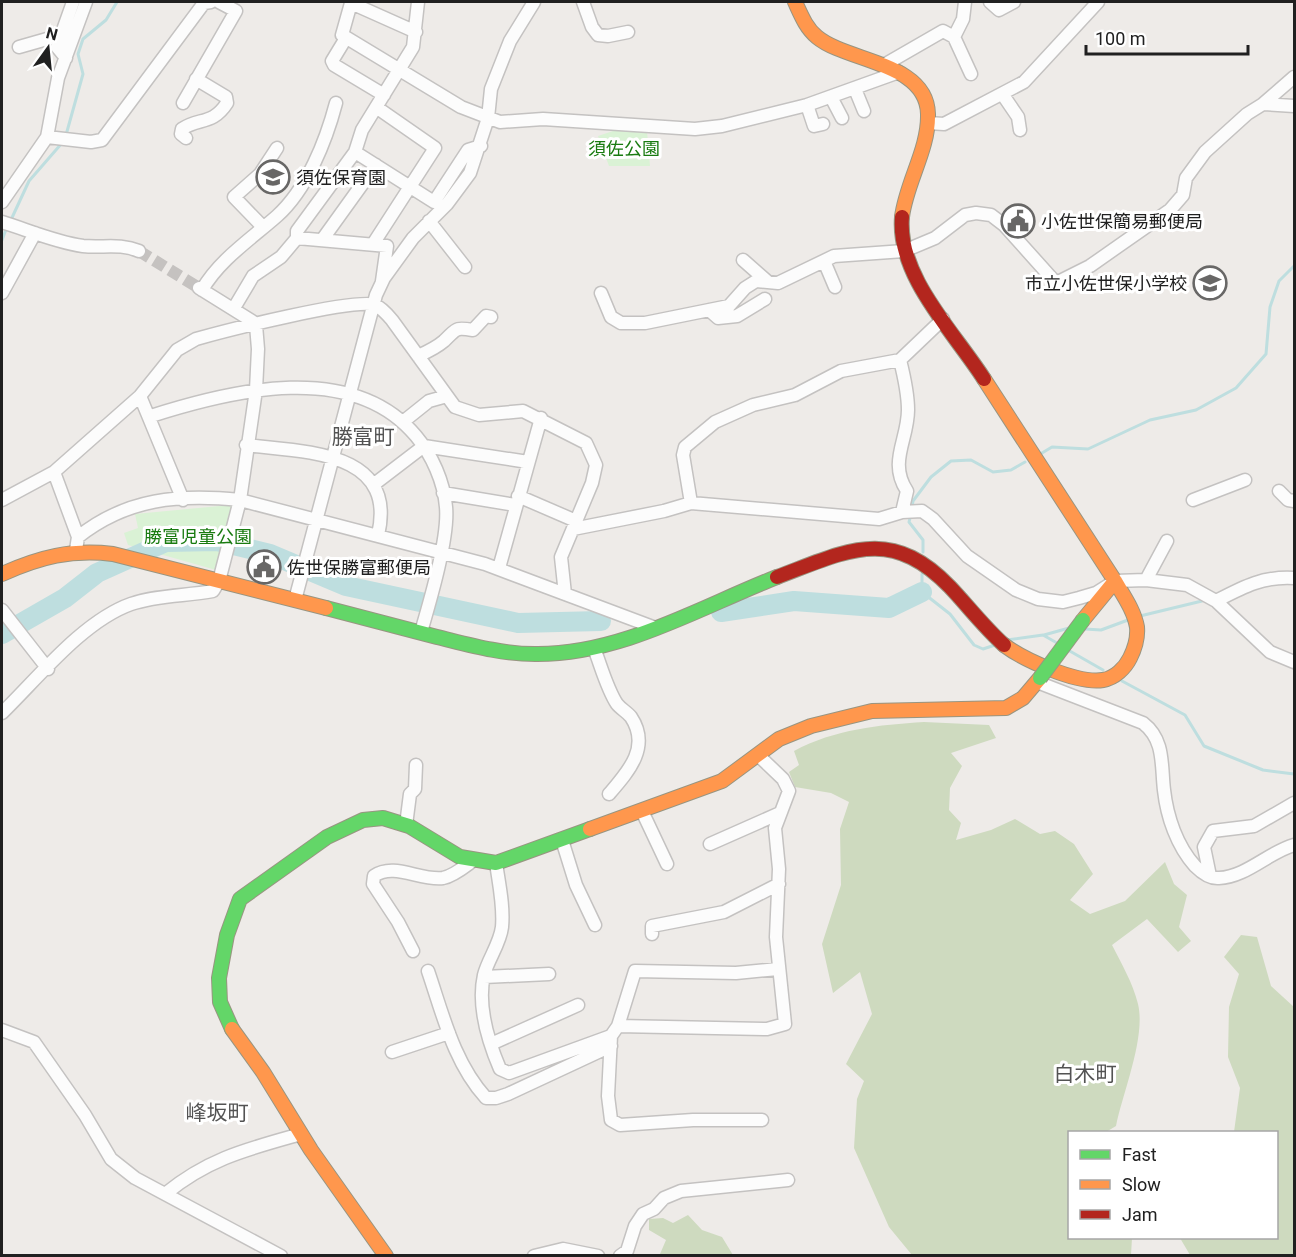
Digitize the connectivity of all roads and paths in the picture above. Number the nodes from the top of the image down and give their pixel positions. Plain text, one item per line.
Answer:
1 (73, 2) edge
2 (86, 2) edge
3 (211, 2) edge
4 (219, 2) edge
5 (418, 2) edge
6 (534, 2) edge
7 (583, 2) edge
8 (795, 2) edge
9 (965, 2) edge
10 (990, 2) edge
11 (1014, 2) edge
12 (1098, 2) edge
13 (416, 32) junction
14 (628, 32) dead end
15 (62, 35) junction
16 (954, 37) junction
17 (346, 38) junction
18 (19, 47) dead end
19 (66, 58) junction
20 (884, 65) junction
21 (399, 70) junction
22 (899, 72) junction
23 (972, 74) dead end
24 (1294, 76) edge
25 (196, 79) junction
26 (855, 89) junction
27 (384, 95) junction
28 (1004, 95) junction
29 (831, 98) junction
30 (183, 102) dead end
31 (336, 103) dead end
32 (1263, 104) junction
33 (807, 105) junction
34 (1294, 106) edge
35 (376, 107) junction
36 (864, 111) dead end
37 (488, 118) junction
38 (842, 118) dead end
39 (928, 123) junction
40 (823, 124) dead end
41 (1020, 130) dead end
42 (48, 137) junction
43 (186, 138) dead end
44 (481, 146) junction
45 (277, 148) dead end
46 (355, 152) junction
47 (376, 165) junction
48 (412, 188) junction
49 (2, 202) edge
50 (429, 221) junction
51 (2, 222) edge
52 (263, 227) junction
53 (35, 233) junction
54 (297, 238) junction
55 (322, 240) junction
56 (373, 244) junction
57 (139, 251) tunnel mouth
58 (904, 251) junction
59 (464, 260) dead end
60 (743, 260) dead end
61 (824, 261) junction
62 (768, 282) junction
63 (381, 284) junction
64 (835, 286) dead end
65 (2, 293) edge
66 (601, 293) dead end
67 (765, 299) dead end
68 (373, 304) junction
69 (234, 308) junction
70 (709, 310) junction
71 (491, 317) dead end
72 (943, 319) junction
73 (256, 325) junction
74 (418, 356) junction
75 (900, 360) junction
76 (256, 390) junction
77 (350, 395) junction
78 (140, 396) junction
79 (447, 396) junction
80 (151, 416) junction
81 (541, 418) junction
82 (404, 421) junction
83 (246, 445) junction
84 (424, 446) junction
85 (334, 456) junction
86 (528, 462) junction
87 (54, 472) junction
88 (1245, 480) dead end
89 (373, 484) junction
90 (1279, 491) dead end
91 (443, 493) junction
92 (2, 500) edge
93 (183, 500) junction
94 (240, 500) junction
95 (1193, 500) dead end
96 (517, 501) junction
97 (1294, 501) edge
98 (691, 503) junction
99 (906, 511) junction
100 (318, 519) junction
101 (574, 525) junction
102 (378, 535) junction
103 (1167, 541) dead end
104 (77, 543) junction
105 (441, 551) junction
106 (499, 568) junction
107 (2, 574) edge
108 (1294, 578) edge
109 (1146, 580) junction
110 (219, 581) junction
111 (1115, 581) junction
112 (565, 594) junction
113 (295, 600) junction
114 (1216, 601) junction
115 (4, 616) edge
116 (653, 627) junction
117 (421, 632) junction
118 (594, 648) junction
119 (1294, 662) edge
120 (48, 669) junction
121 (1039, 680) junction
122 (2, 713) edge
123 (759, 756) junction
124 (416, 765) dead end
125 (609, 794) dead end
126 (1294, 803) edge
127 (642, 811) junction
128 (780, 813) junction
129 (406, 825) junction
130 (562, 840) junction
131 (710, 844) dead end
132 (1294, 845) edge
133 (471, 862) junction
134 (496, 863) junction
135 (667, 864) dead end
136 (1210, 876) junction
137 (779, 884) junction
138 (595, 925) dead end
139 (652, 934) dead end
140 (413, 951) dead end
141 (778, 969) junction
142 (428, 971) dead end
143 (549, 974) dead end
144 (484, 977) junction
145 (578, 1005) dead end
146 (2, 1030) edge
147 (449, 1033) junction
148 (613, 1036) junction
149 (491, 1044) junction
150 (399, 1054) dead end
151 (762, 1120) dead end
152 (301, 1134) junction
153 (788, 1180) dead end
154 (165, 1194) junction
155 (281, 1256) edge
156 (386, 1256) edge
157 (534, 1256) edge
158 (598, 1256) edge
159 (621, 1256) edge

1 - 15 street
2 - 19 street
3 - 42 street
4 - 25 street
5 - 13 street
6 - 37 street
7 - 14 street
8 - 20 street
9 - 16 street
10 - 11 street
12 - 28 street
13 - 17 street
13 - 21 street
15 - 18 street
15 - 19 street
16 - 20 street
16 - 23 street
17 - 21 street
17 - 27 street
19 - 42 street
20 - 22 street
21 - 27 street
21 - 37 street
22 - 26 street
22 - 39 street
24 - 32 street
25 - 30 street
25 - 43 street
26 - 29 street
26 - 36 street
27 - 35 street
28 - 39 street
28 - 41 street
29 - 33 street
29 - 38 street
31 - 52 street
32 - 34 street
32 - 58 street
33 - 37 street
33 - 40 street
35 - 46 street
35 - 48 street
37 - 44 street
39 - 58 street
42 - 49 street
44 - 48 street
44 - 50 street
45 - 52 street
46 - 47 street
46 - 54 street
47 - 48 street
47 - 55 street
48 - 56 street
50 - 59 street
50 - 63 street
51 - 53 street
52 - 69 street
53 - 57 street
53 - 65 street
54 - 55 street
54 - 69 street
55 - 56 street
56 - 63 street
58 - 61 street
58 - 72 street
60 - 62 street
61 - 62 street
61 - 64 street
62 - 70 street
63 - 68 street
66 - 70 street
67 - 70 street
68 - 73 street
68 - 74 street
68 - 77 street
69 - 73 street
71 - 74 street
72 - 75 street
72 - 111 street
73 - 76 street
73 - 78 street
74 - 79 street
75 - 98 street
75 - 99 street
76 - 77 street
76 - 80 street
76 - 83 street
77 - 82 street
77 - 85 street
78 - 80 street
78 - 87 street
79 - 81 street
79 - 82 street
80 - 93 street
81 - 86 street
81 - 101 street
82 - 84 street
83 - 85 street
83 - 94 street
84 - 86 street
84 - 89 street
84 - 91 street
85 - 89 street
85 - 100 street
86 - 96 street
87 - 92 street
87 - 104 street
88 - 95 street
89 - 102 street
90 - 97 street
91 - 96 street
91 - 105 street
93 - 94 street
93 - 104 street
94 - 100 street
94 - 110 street
96 - 101 street
96 - 106 street
98 - 99 street
98 - 101 street
99 - 111 street
100 - 102 street
100 - 113 street
101 - 112 street
102 - 105 street
103 - 109 street
104 - 107 street
104 - 110 street
105 - 106 street
105 - 117 street
106 - 112 street
108 - 114 street
109 - 111 street
109 - 114 street
110 - 113 street
110 - 120 street
111 - 116 street
111 - 121 street, bridge
112 - 116 street
113 - 117 street
114 - 119 street
115 - 120 street
116 - 118 street
117 - 118 street
118 - 125 street
120 - 122 street
121 - 123 street
121 - 136 street
123 - 127 street
123 - 128 street
124 - 129 street
126 - 136 street
127 - 130 street
127 - 135 street
128 - 131 street
128 - 137 street
129 - 133 street
129 - 152 street
130 - 134 street
130 - 138 street
132 - 136 street
133 - 134 street
133 - 140 street
134 - 144 street
137 - 139 street
137 - 141 street
141 - 148 street
141 - 148 street
142 - 147 street
143 - 144 street
144 - 149 street
145 - 149 street
146 - 154 street
147 - 148 street
147 - 150 street
148 - 149 street
148 - 151 street
152 - 154 street
152 - 156 street
153 - 159 street
154 - 155 street
157 - 158 street

